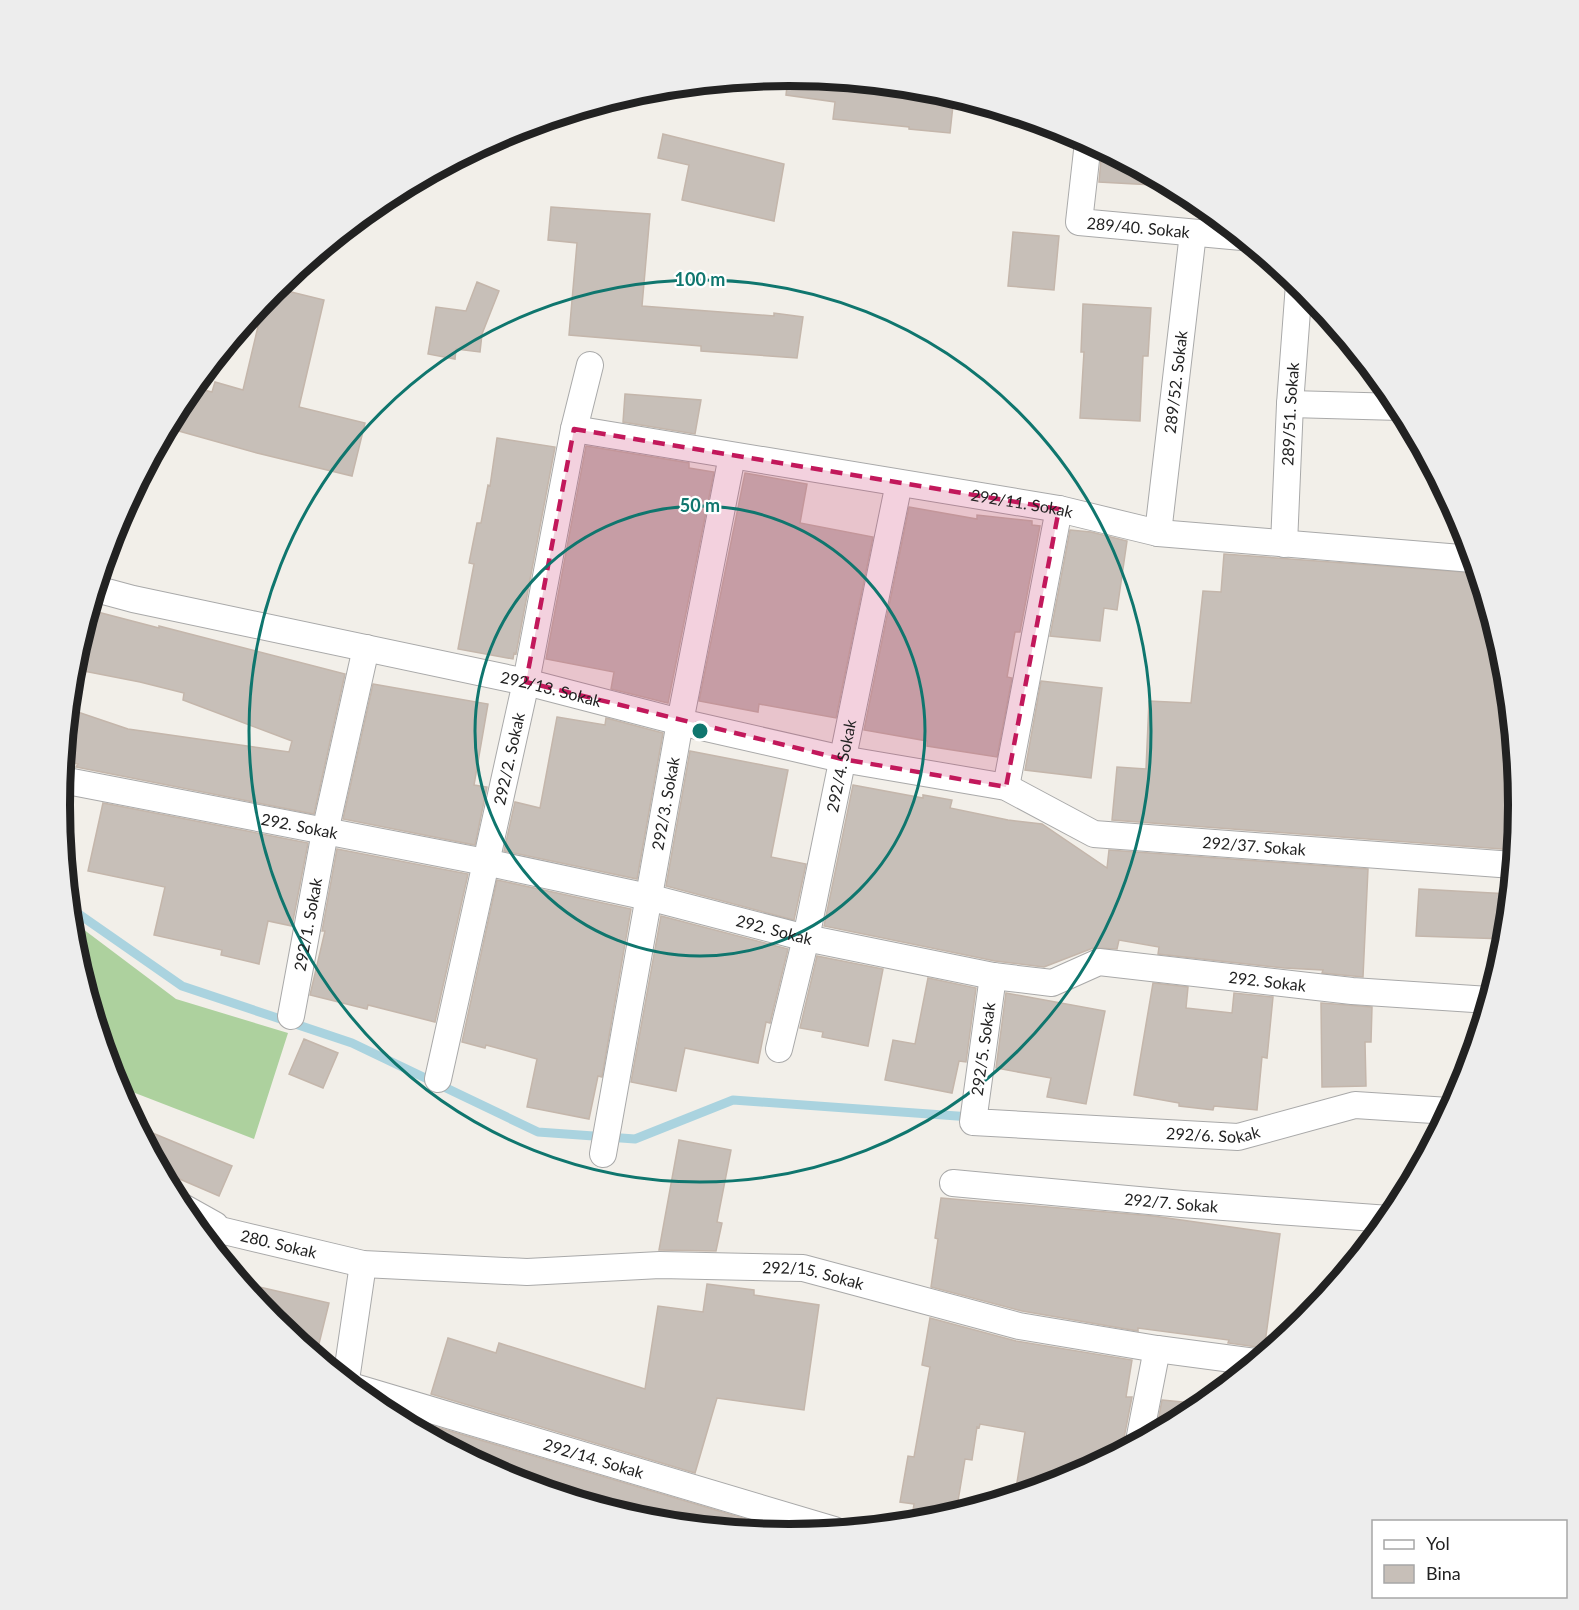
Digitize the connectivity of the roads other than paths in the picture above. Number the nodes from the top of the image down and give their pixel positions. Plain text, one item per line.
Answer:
1 (1088, 151) edge
2 (1193, 233) junction
3 (1228, 236) edge
4 (1298, 297) edge
5 (590, 365) dead end
6 (1290, 404) junction
7 (1387, 407) edge
8 (574, 429) junction
9 (732, 456) junction
10 (899, 483) junction
11 (1059, 508) junction
12 (1158, 532) junction
13 (1284, 544) junction
14 (1464, 558) edge
15 (104, 591) edge
16 (366, 648) junction
17 (526, 682) junction
18 (680, 722) junction
19 (842, 759) junction
20 (71, 782) edge
21 (1006, 788) junction
22 (325, 832) junction
23 (485, 862) junction
24 (1506, 864) edge
25 (648, 897) junction
26 (806, 938) junction
27 (993, 976) junction
28 (1481, 999) edge
29 (291, 1016) dead end
30 (779, 1049) dead end
31 (438, 1079) dead end
32 (1439, 1111) edge
33 (973, 1122) joint
34 (603, 1154) dead end
35 (953, 1183) dead end
36 (201, 1217) edge
37 (1377, 1218) edge
38 (208, 1228) edge
39 (231, 1234) junction
40 (363, 1264) junction
41 (1157, 1349) junction
42 (1245, 1361) edge
43 (347, 1371) edge
44 (378, 1394) edge
45 (1141, 1432) edge
46 (811, 1523) edge

1 - 2 street, 289/40. Sokak
2 - 3 street, 289/40. Sokak
2 - 12 street, 289/52. Sokak
4 - 6 street, 289/51. Sokak
5 - 8 street, 292/2. Sokak
6 - 7 street
6 - 13 street, 289/51. Sokak
8 - 9 street, 292/11. Sokak
8 - 17 street, 292/2. Sokak
9 - 10 street, 292/11. Sokak
9 - 18 street, 292/3. Sokak
10 - 11 street, 292/11. Sokak
10 - 19 street, 292/4. Sokak
11 - 12 street, 292/11. Sokak
11 - 21 street
12 - 13 street, 292/11. Sokak
13 - 14 street, 292/11. Sokak
15 - 16 street, 292/13. Sokak
16 - 17 street, 292/13. Sokak
16 - 22 street, 292/1. Sokak
17 - 18 street, 292/13. Sokak
17 - 23 street, 292/2. Sokak
18 - 19 street, 292/13. Sokak
18 - 25 street, 292/3. Sokak
19 - 21 street, 292/13. Sokak
19 - 26 street, 292/4. Sokak
20 - 22 street, 292. Sokak
21 - 24 street, 292/37. Sokak
22 - 23 street, 292. Sokak
22 - 29 street, 292/1. Sokak
23 - 25 street, 292. Sokak
23 - 31 street, 292/2. Sokak
25 - 26 street, 292. Sokak
25 - 34 street, 292/3. Sokak
26 - 27 street, 292. Sokak
26 - 30 street, 292/4. Sokak
27 - 28 street, 292. Sokak
27 - 33 street, 292/5. Sokak
32 - 33 street, 292/6. Sokak
35 - 37 street, 292/7. Sokak
36 - 39 street
38 - 39 street, 280. Sokak
39 - 40 street, 280. Sokak
40 - 41 street, 292/15. Sokak
40 - 43 street
41 - 42 street, 292/15. Sokak
41 - 45 street
44 - 46 street, 292/14. Sokak

